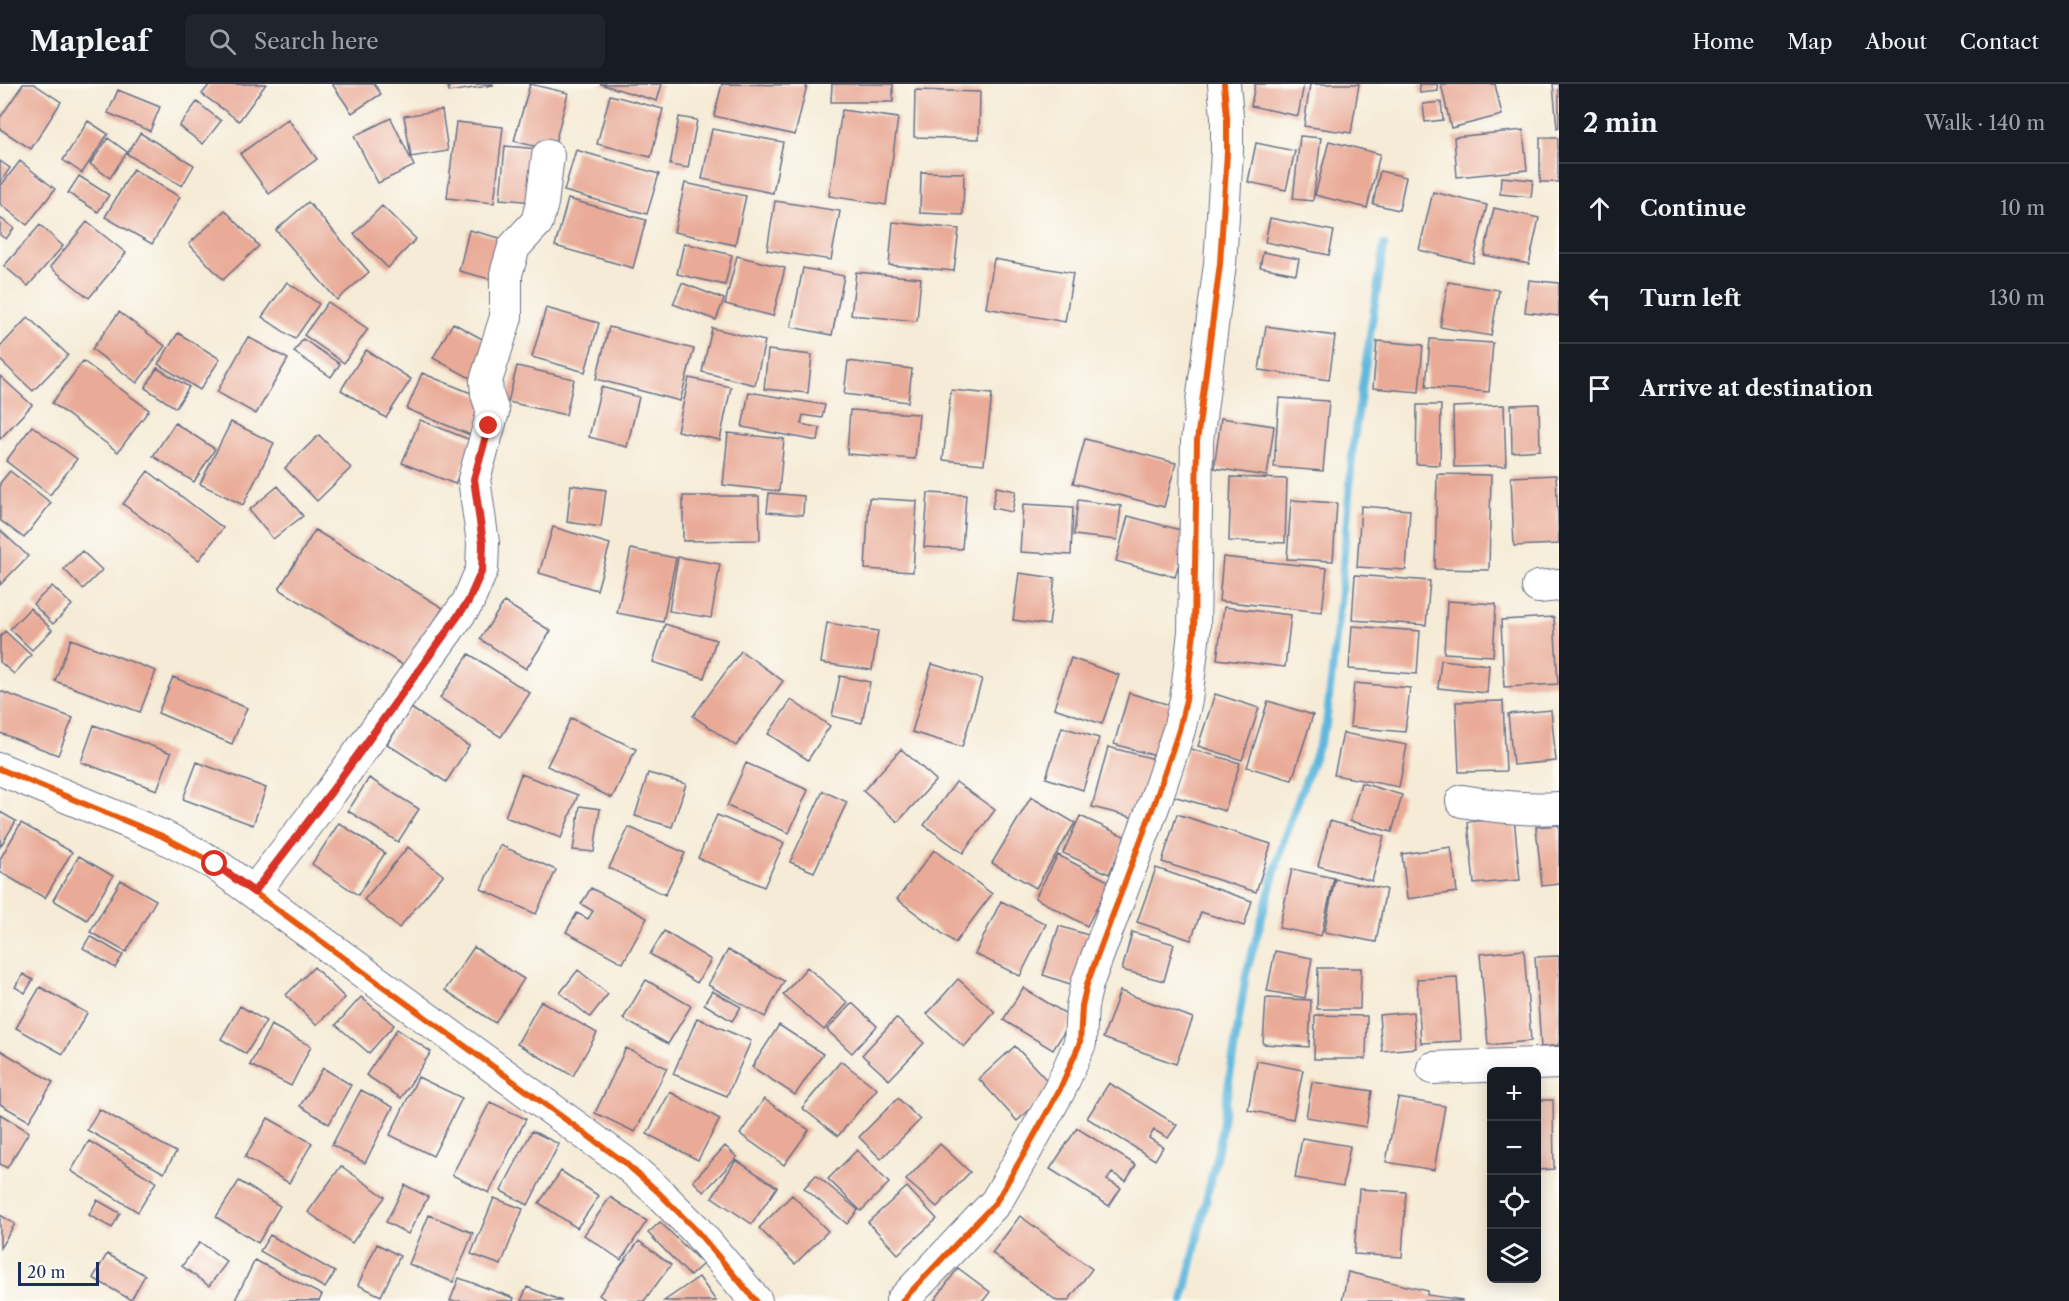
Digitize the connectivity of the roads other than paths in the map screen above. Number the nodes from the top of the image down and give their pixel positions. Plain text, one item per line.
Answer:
1 (1224, 84) edge
2 (548, 156) dead end
3 (0, 769) edge
4 (1462, 801) dead end
5 (1559, 808) edge
6 (254, 892) junction
7 (1559, 1063) edge
8 (1433, 1068) dead end
9 (756, 1301) edge
10 (902, 1301) edge

1 - 10 street
2 - 6 street
3 - 6 street
4 - 5 street
6 - 9 street
7 - 8 street

